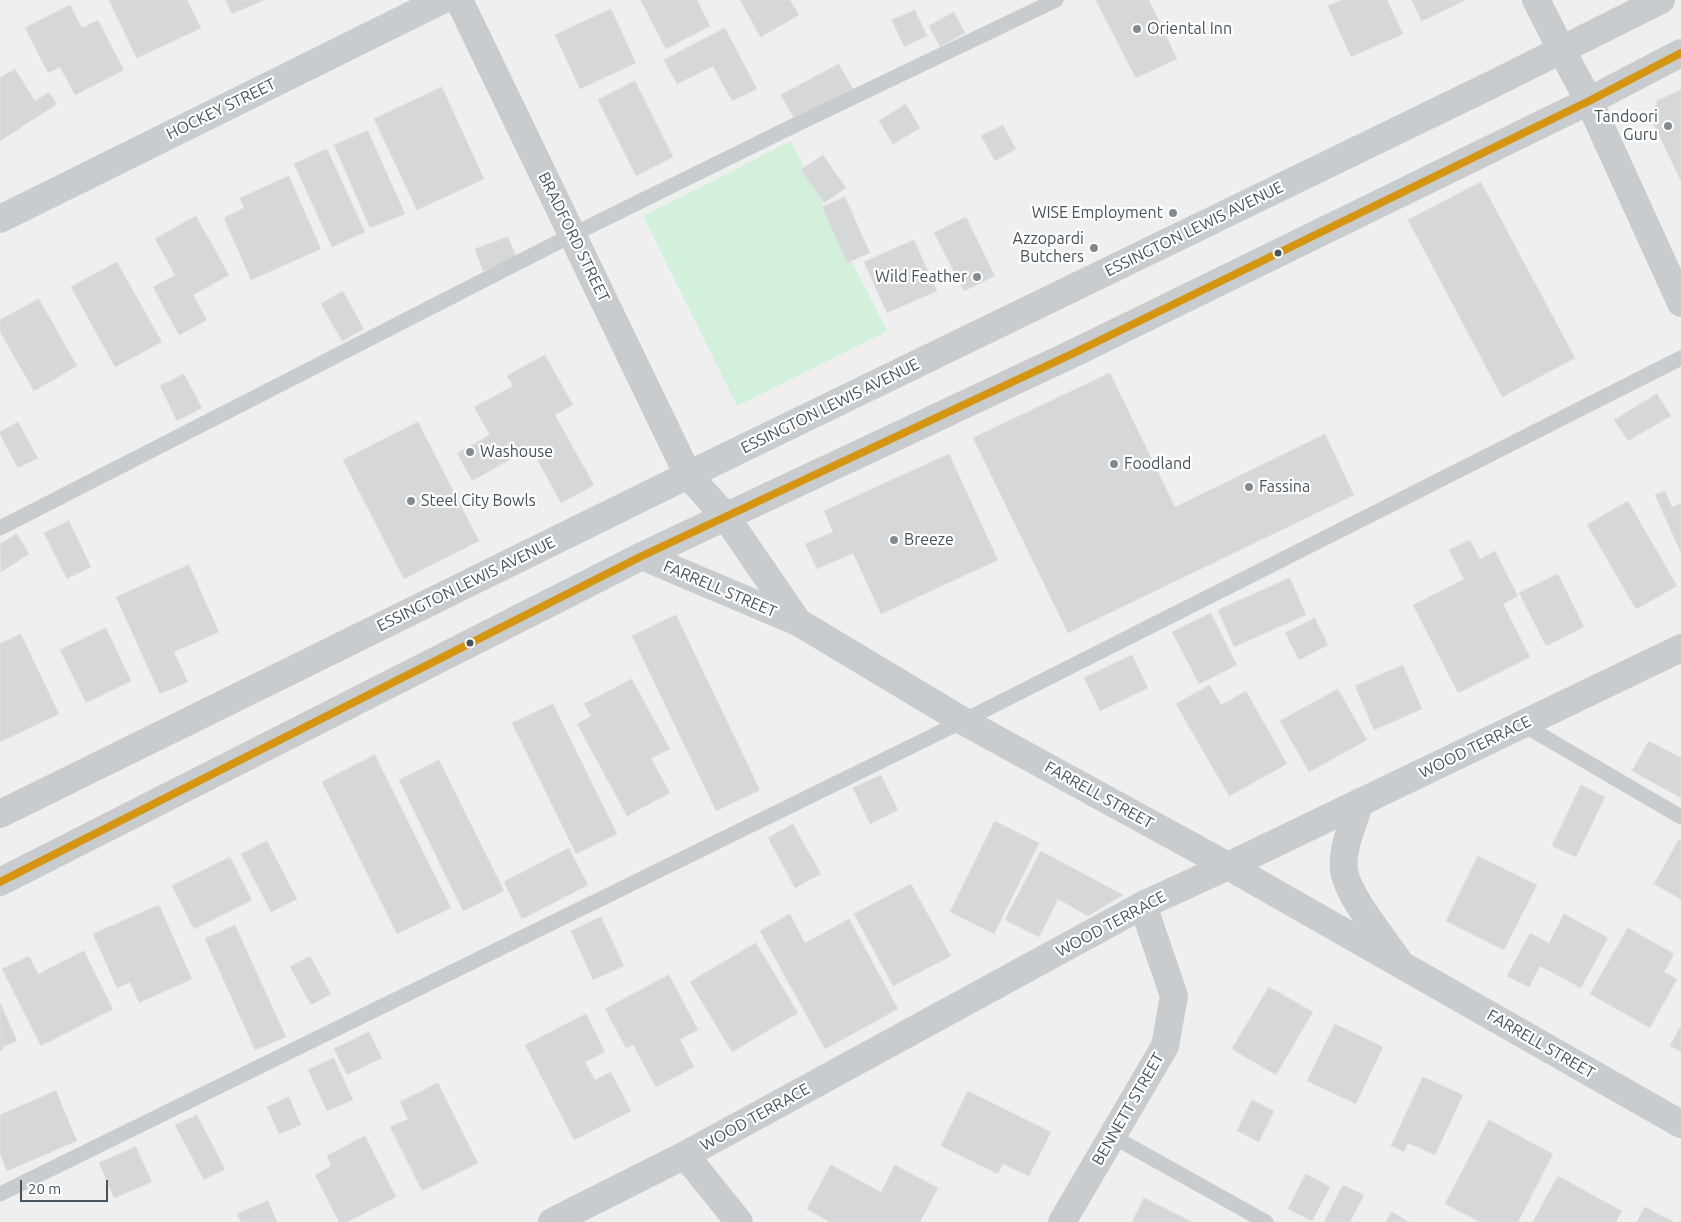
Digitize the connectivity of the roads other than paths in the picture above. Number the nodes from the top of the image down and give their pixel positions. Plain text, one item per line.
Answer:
1 (442, 0) edge
2 (459, 0) edge
3 (1056, 0) edge
4 (1536, 0) edge
5 (1661, 0) edge
6 (1560, 49) junction
7 (1681, 53) edge
8 (1589, 101) junction
9 (0, 219) edge
10 (572, 235) junction
11 (1681, 303) edge
12 (1681, 358) edge
13 (688, 475) junction
14 (726, 517) junction
15 (0, 528) edge
16 (642, 556) junction
17 (798, 622) junction
18 (1681, 648) edge
19 (963, 721) junction
20 (1522, 724) junction
21 (1360, 802) junction
22 (0, 814) edge
23 (1681, 817) edge
24 (1228, 866) junction
25 (0, 882) edge
26 (1143, 905) junction
27 (1402, 965) junction
28 (1681, 1124) edge
29 (1112, 1136) junction
30 (685, 1155) junction
31 (0, 1194) edge
32 (552, 1222) edge
33 (739, 1222) edge
34 (1062, 1222) edge
35 (1266, 1222) edge

1 - 9 street, HOCKEY STREET
2 - 10 street, BRADFORD STREET
3 - 10 lane
4 - 6 street
5 - 6 street, ESSINGTON LEWIS AVENUE
6 - 8 street
6 - 13 street, ESSINGTON LEWIS AVENUE
7 - 8 street
8 - 11 street
8 - 14 street
10 - 13 street, BRADFORD STREET
10 - 15 lane
12 - 19 lane
13 - 14 street, BRADFORD STREET
13 - 22 street, ESSINGTON LEWIS AVENUE
14 - 16 street
14 - 17 street, FARRELL STREET
16 - 17 street, FARRELL STREET
16 - 25 street
17 - 19 street, FARRELL STREET
18 - 20 street, WOOD TERRACE
19 - 24 street, FARRELL STREET
19 - 31 lane
20 - 21 street, WOOD TERRACE
20 - 23 lane
21 - 24 street, WOOD TERRACE
21 - 27 street, FARRELL STREET
24 - 26 street, WOOD TERRACE
24 - 27 street, FARRELL STREET
26 - 29 street, BENNETT STREET
26 - 30 street, WOOD TERRACE
27 - 28 street, FARRELL STREET
29 - 34 street, BENNETT STREET
29 - 35 lane
30 - 32 street, WOOD TERRACE
30 - 33 street

